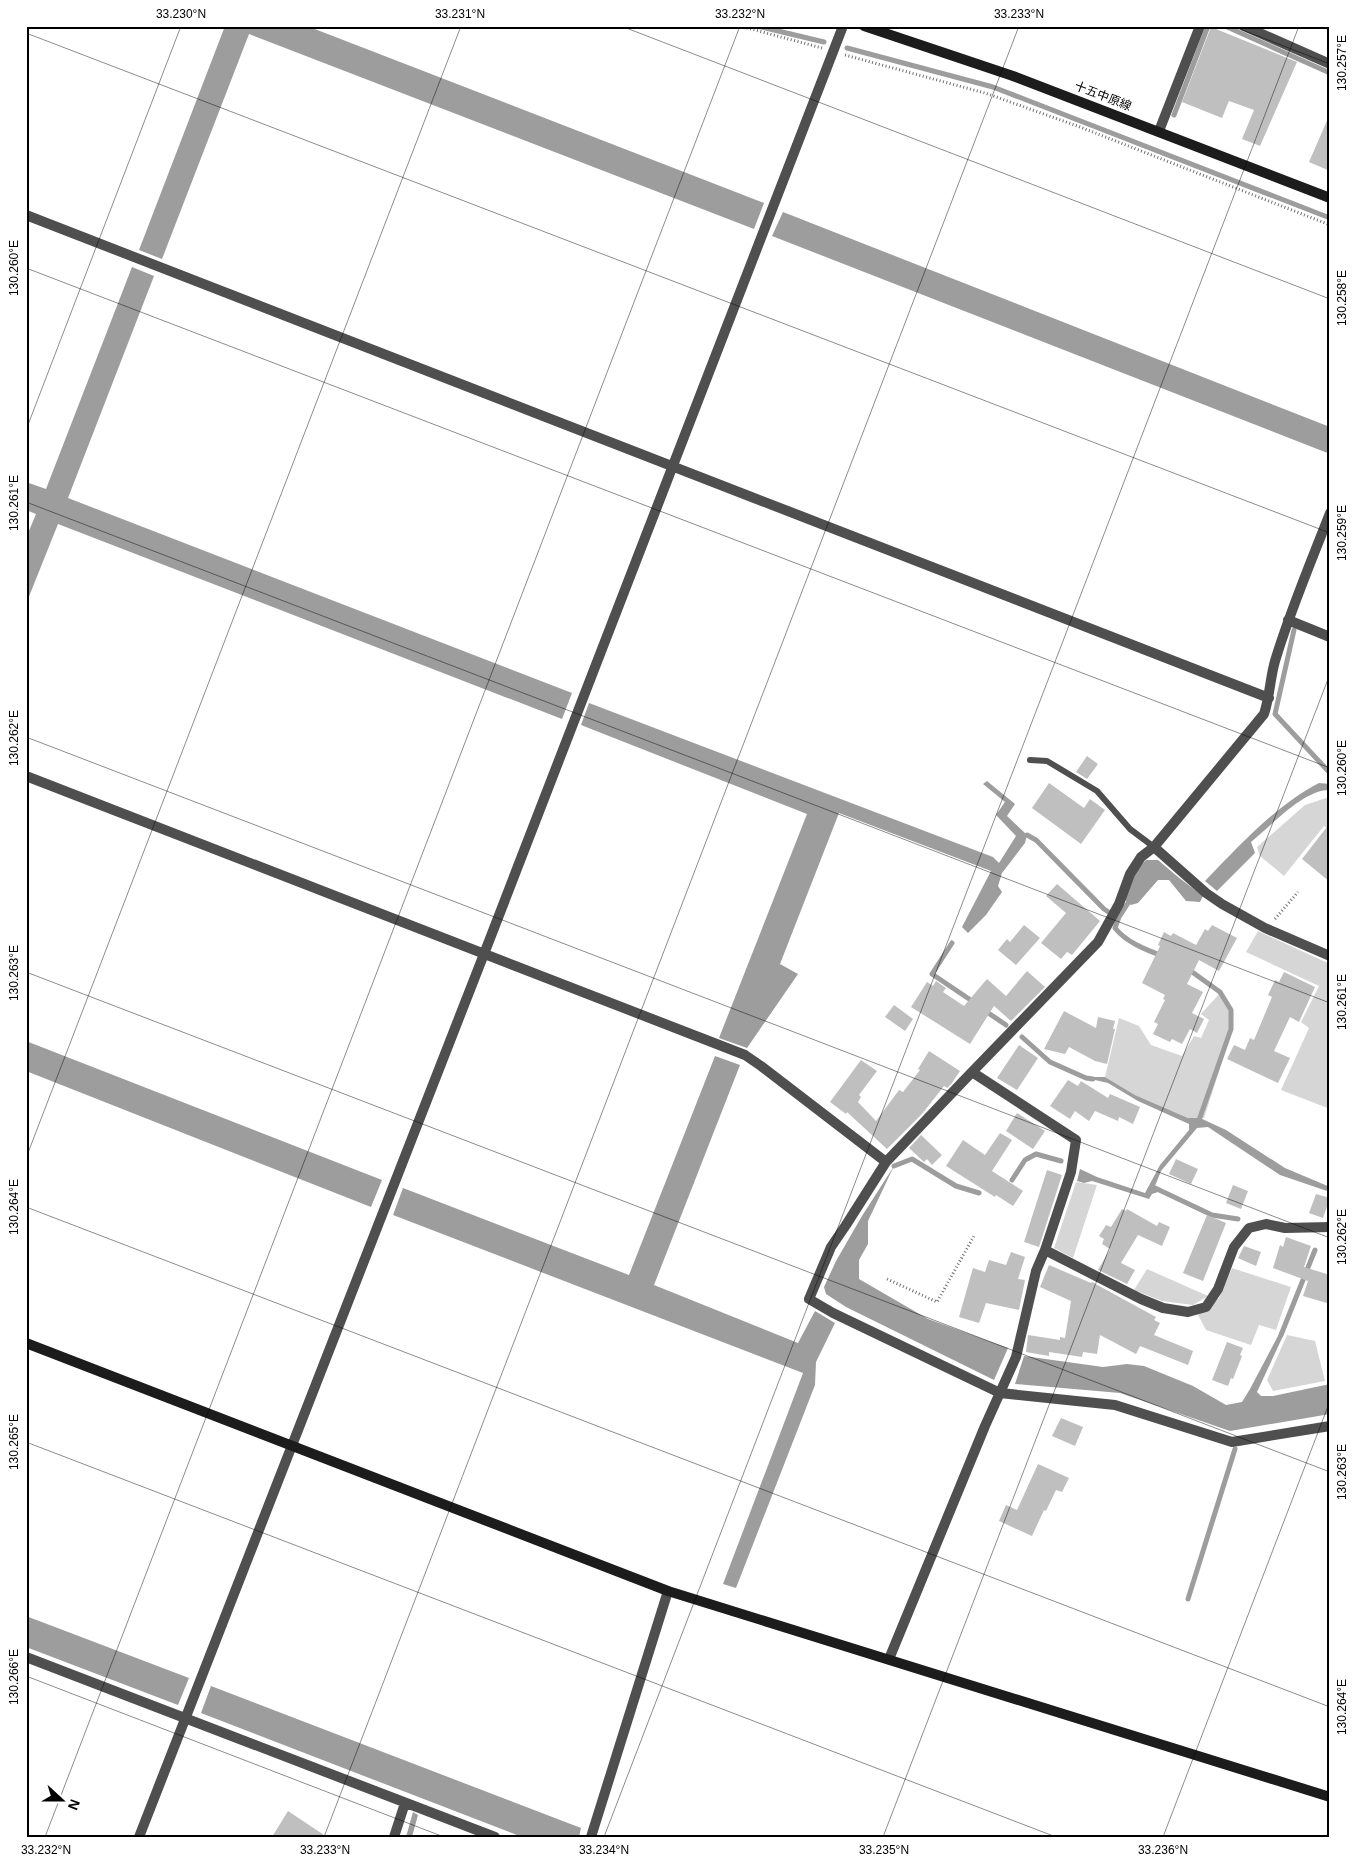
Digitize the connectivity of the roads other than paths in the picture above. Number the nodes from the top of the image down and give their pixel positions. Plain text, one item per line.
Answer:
1 (843, 26) edge
2 (864, 26) edge
3 (1200, 26) edge
4 (1244, 26) edge
5 (1330, 64) edge
6 (1159, 131) junction
7 (1330, 198) edge
8 (26, 215) edge
9 (672, 466) junction
10 (1330, 513) edge
11 (1288, 620) junction
12 (1330, 637) edge
13 (1269, 698) junction
14 (1030, 760) dead end
15 (26, 776) edge
16 (1154, 848) junction
17 (484, 954) junction
18 (1330, 956) edge
19 (972, 1072) junction
20 (886, 1162) junction
21 (1330, 1227) edge
22 (1046, 1250) junction
23 (26, 1343) edge
24 (1000, 1393) junction
25 (1330, 1426) edge
26 (292, 1447) junction
27 (668, 1591) junction
28 (26, 1657) edge
29 (889, 1659) junction
30 (184, 1718) junction
31 (1330, 1797) edge
32 (405, 1803) junction
33 (139, 1837) edge
34 (394, 1837) edge
35 (495, 1837) edge
36 (591, 1837) edge

1 - 9 street
2 - 6 street, 十五中原線
3 - 6 street
4 - 5 street
6 - 7 street, 十五中原線
8 - 9 street
9 - 13 street
9 - 17 street
10 - 11 street
11 - 12 street
11 - 13 street
13 - 16 street
14 - 16 lane
15 - 17 street
16 - 18 street
16 - 19 street
17 - 20 street
17 - 26 street
19 - 20 street
19 - 22 street
20 - 24 street
21 - 22 street
22 - 24 street
23 - 26 street
24 - 25 street
24 - 29 street
26 - 27 street
26 - 30 street
27 - 29 street
27 - 36 street
28 - 30 street
29 - 31 street
30 - 32 street
30 - 33 street
32 - 34 street
32 - 35 street

